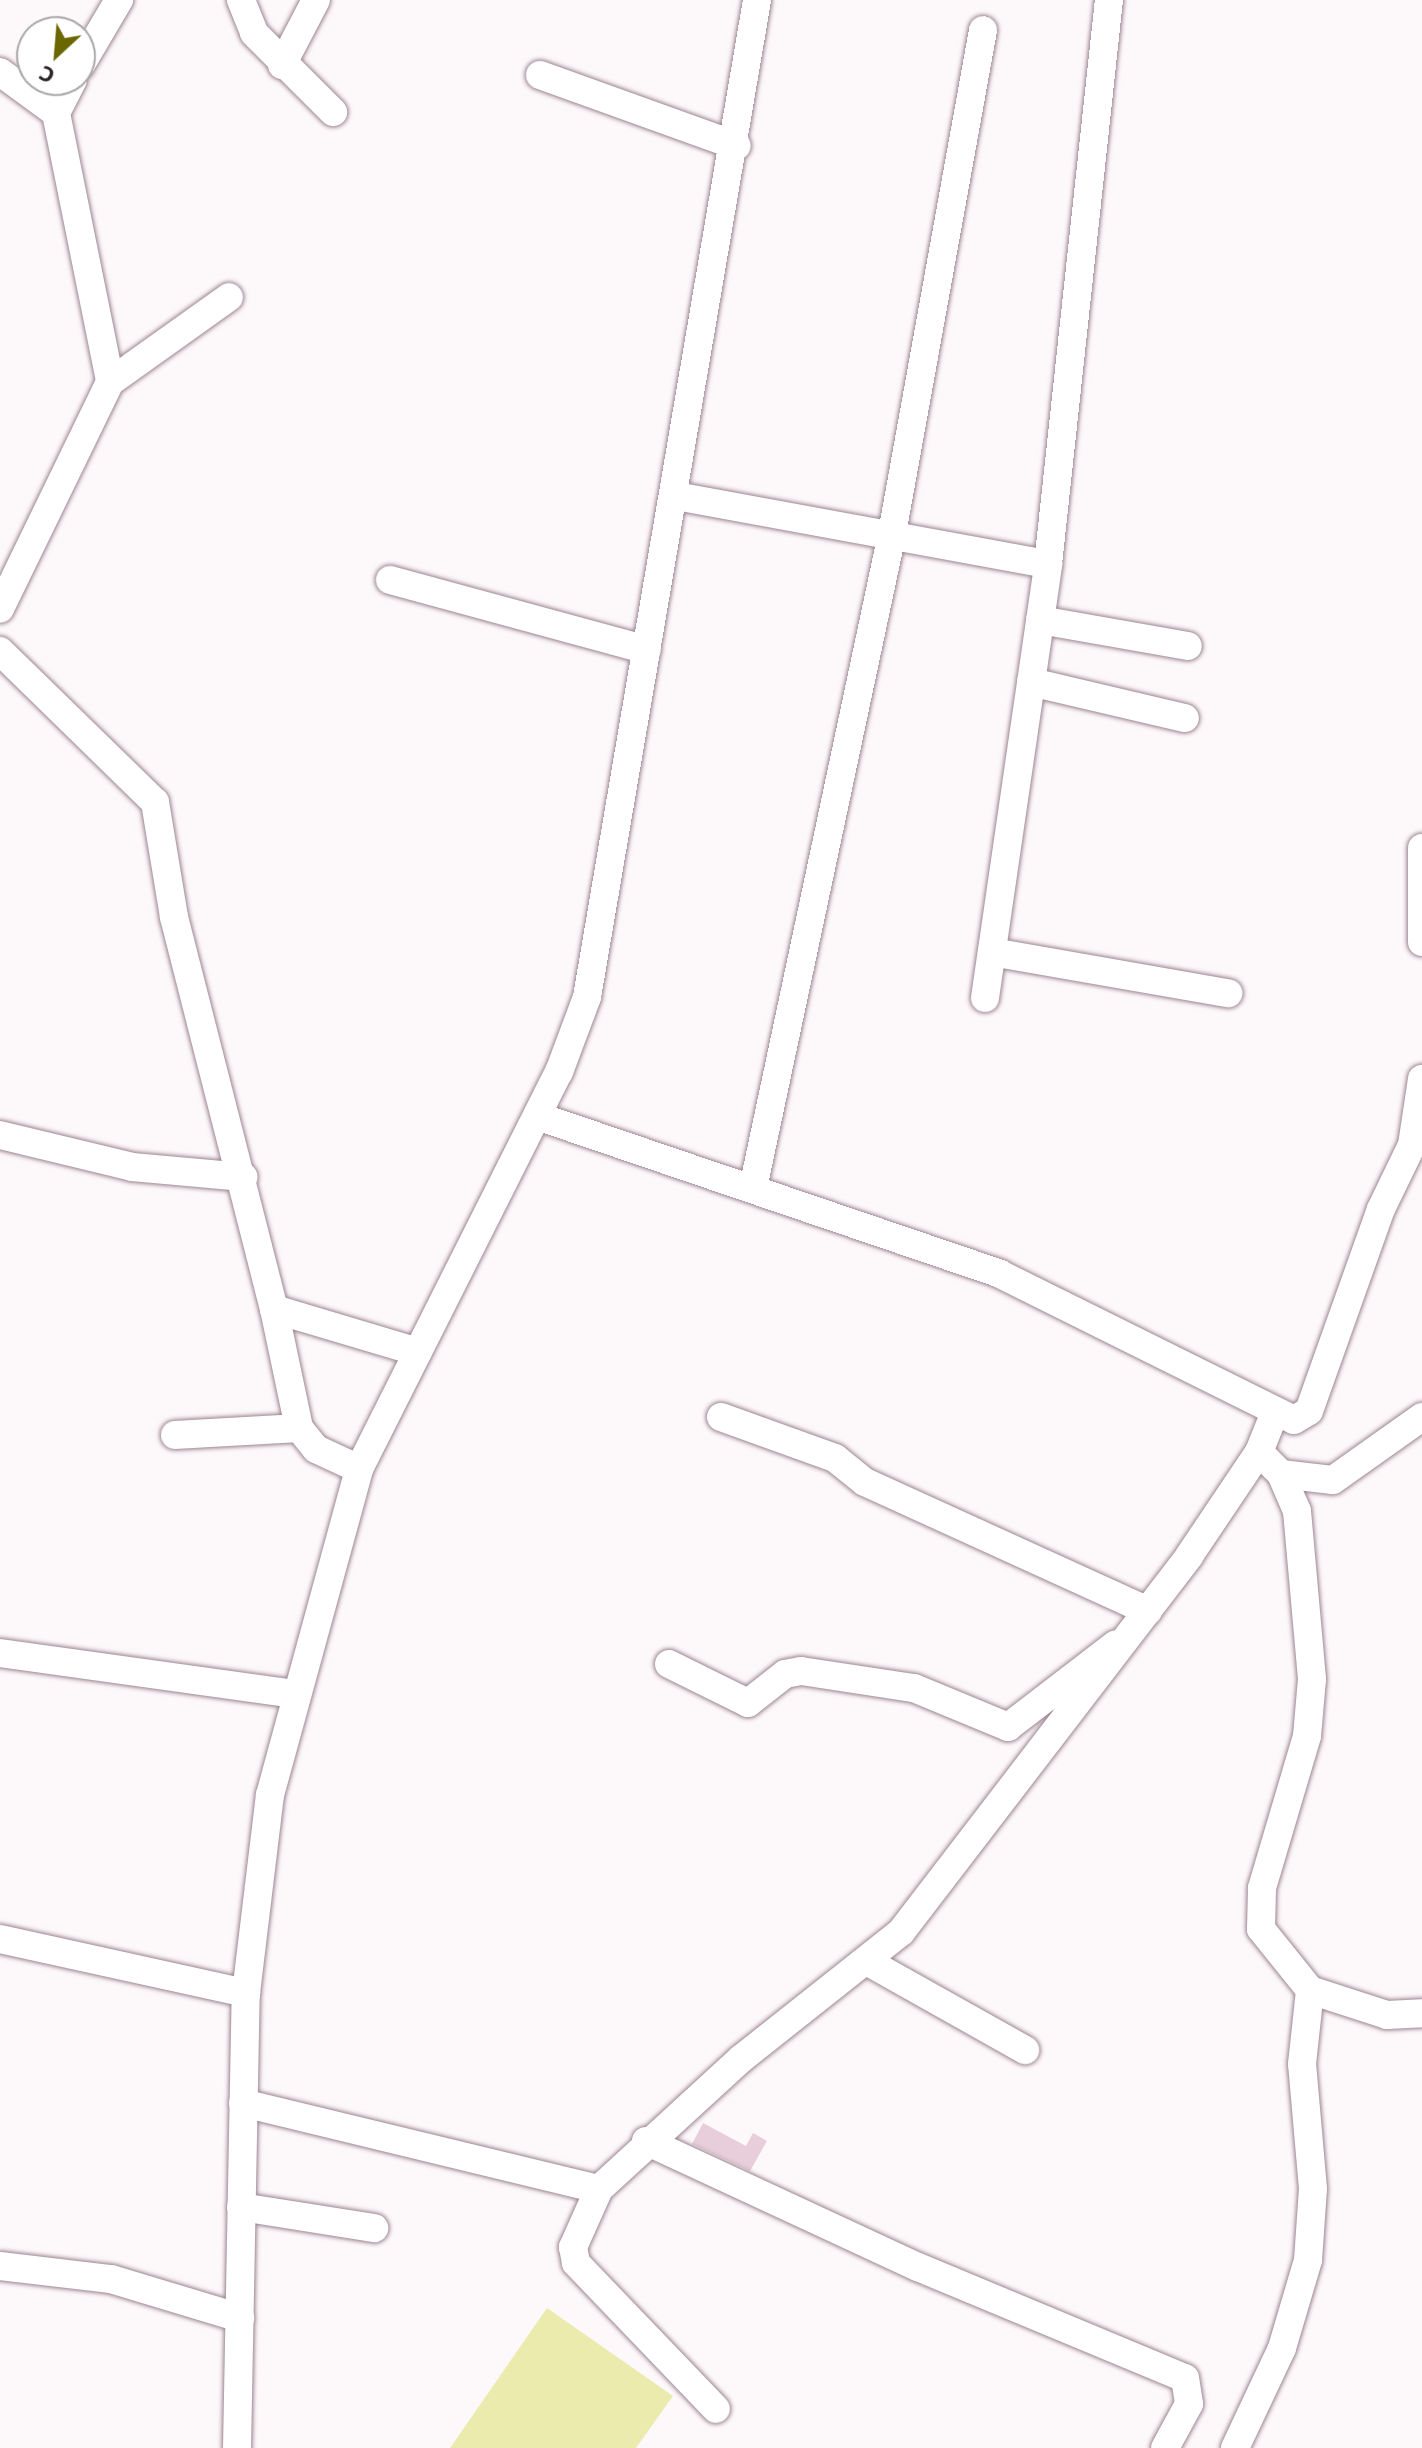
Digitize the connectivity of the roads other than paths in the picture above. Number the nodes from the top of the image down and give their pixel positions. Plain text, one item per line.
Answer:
1 (119, 0) edge
2 (241, 0) edge
3 (316, 0) edge
4 (757, 0) edge
5 (1109, 0) edge
6 (983, 30) dead end
7 (96, 39) edge
8 (282, 65) junction
9 (0, 72) edge
10 (540, 75) dead end
11 (65, 96) edge
12 (333, 112) dead end
13 (56, 113) junction
14 (737, 146) junction
15 (229, 297) dead end
16 (110, 382) junction
17 (676, 496) junction
18 (891, 539) junction
19 (1048, 564) junction
20 (390, 580) dead end
21 (0, 609) edge
22 (1040, 620) junction
23 (1188, 646) dead end
24 (647, 650) junction
25 (0, 651) edge
26 (1031, 682) junction
27 (1185, 718) dead end
28 (1422, 848) edge
29 (1422, 942) edge
30 (992, 952) junction
31 (1228, 993) dead end
32 (985, 998) dead end
33 (1422, 1079) edge
34 (537, 1116) junction
35 (0, 1135) edge
36 (244, 1177) junction
37 (753, 1188) junction
38 (274, 1309) junction
39 (418, 1352) junction
40 (1275, 1412) junction
41 (721, 1417) dead end
42 (1422, 1417) edge
43 (299, 1428) junction
44 (175, 1435) dead end
45 (1259, 1452) junction
46 (359, 1469) junction
47 (1281, 1474) junction
48 (1141, 1622) junction
49 (0, 1653) edge
50 (669, 1664) dead end
51 (296, 1694) junction
52 (0, 1939) edge
53 (870, 1963) junction
54 (1310, 1990) junction
55 (246, 1993) junction
56 (1422, 2013) edge
57 (1025, 2050) dead end
58 (243, 2103) junction
59 (646, 2141) junction
60 (599, 2189) junction
61 (241, 2207) junction
62 (374, 2228) dead end
63 (0, 2266) edge
64 (240, 2318) junction
65 (716, 2409) dead end
66 (237, 2448) edge
67 (1165, 2448) edge
68 (1235, 2448) edge

1 - 7 street
2 - 8 street
3 - 8 street
4 - 14 street
5 - 19 street
6 - 18 street
8 - 12 street
9 - 13 street
10 - 14 street
11 - 13 street
13 - 16 street
14 - 17 street
15 - 16 street
16 - 21 street
17 - 18 street
17 - 24 street
18 - 19 street
18 - 37 street
19 - 22 street
20 - 24 street
22 - 23 street
22 - 26 street
24 - 34 street
25 - 36 street
26 - 27 street
26 - 30 street
28 - 29 street
30 - 31 street
30 - 32 street
33 - 40 street
34 - 37 street
34 - 39 street
35 - 36 street
36 - 38 street
37 - 40 street
38 - 39 street
38 - 43 street
39 - 46 street
40 - 45 street
41 - 48 street
42 - 47 street
43 - 44 street
43 - 46 street
45 - 47 street
45 - 48 street
46 - 51 street
47 - 54 street
48 - 50 street
48 - 53 street
49 - 51 street
51 - 55 street
52 - 55 street
53 - 57 street
53 - 59 street
54 - 56 street
54 - 68 street
55 - 58 street
58 - 60 street
58 - 61 street
59 - 60 street
59 - 67 street
60 - 65 street
61 - 62 street
61 - 64 street
63 - 64 street
64 - 66 street

